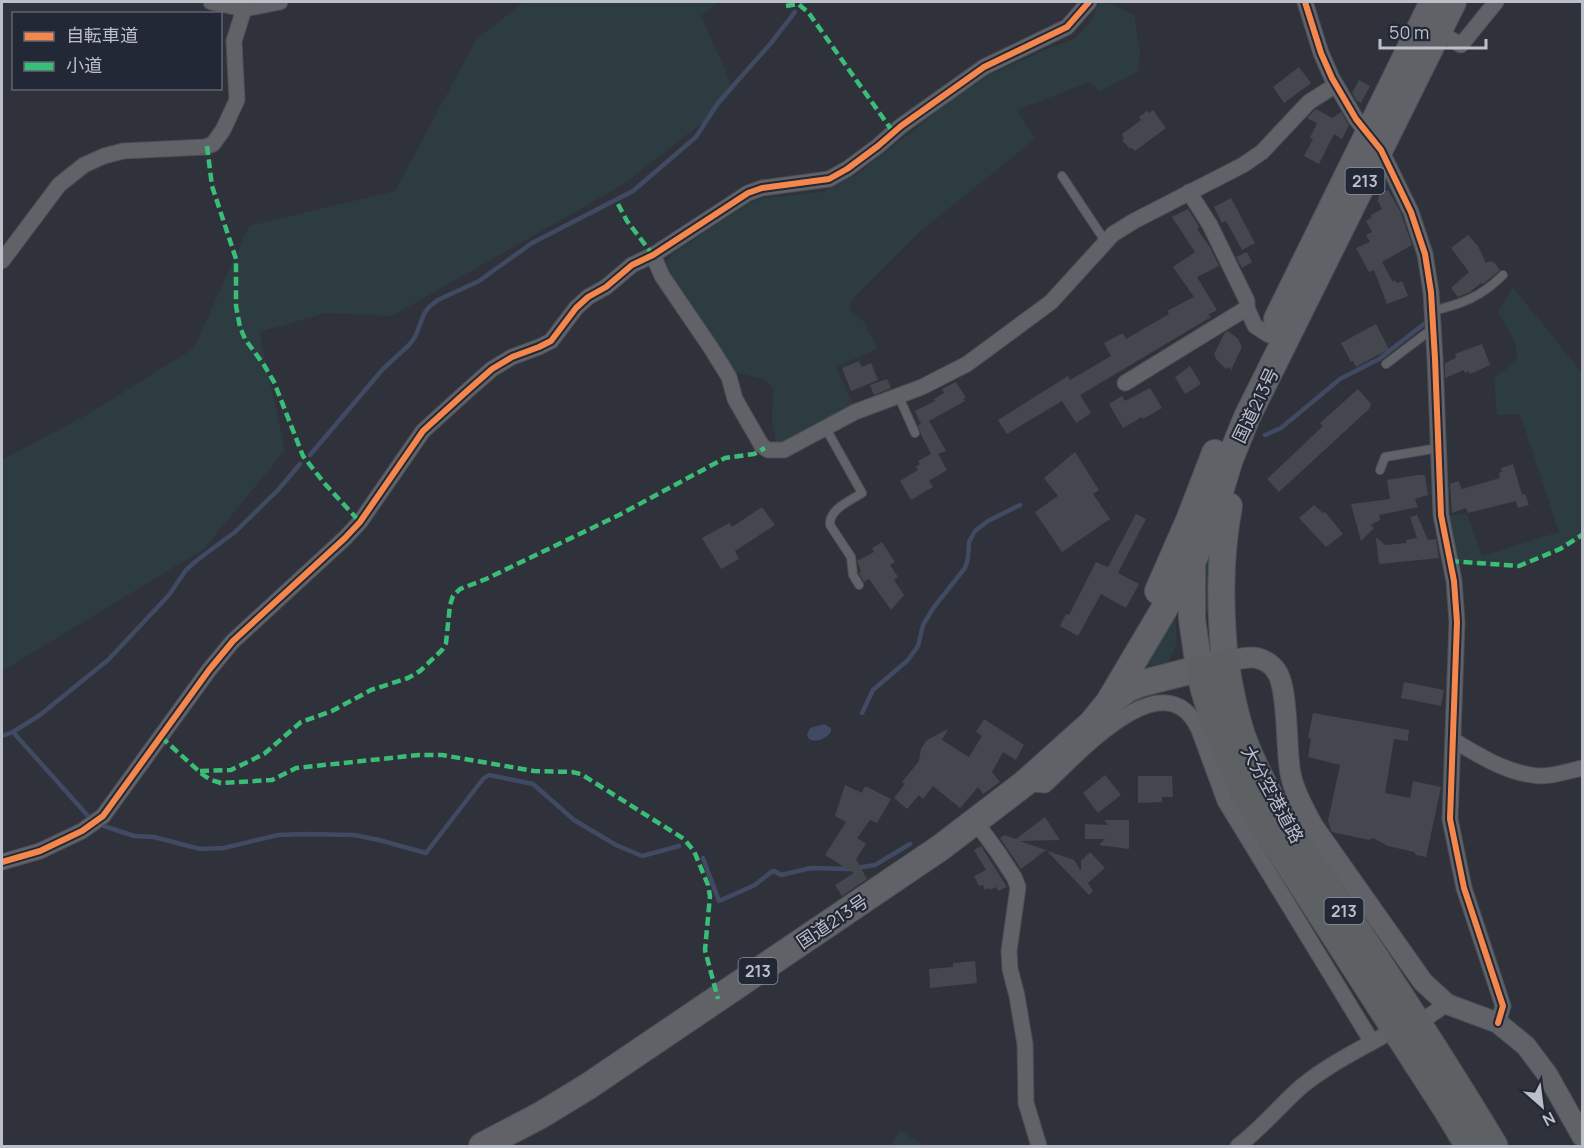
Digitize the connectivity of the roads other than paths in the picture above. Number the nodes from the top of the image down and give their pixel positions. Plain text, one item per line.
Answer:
1 (211, 2) edge
2 (280, 2) edge
3 (1089, 2) edge
4 (1305, 2) edge
5 (1433, 2) edge
6 (1454, 2) edge
7 (1496, 2) edge
8 (244, 9) junction
9 (1438, 32) junction
10 (1336, 85) junction
11 (1374, 142) junction
12 (1062, 176) dead end
13 (1189, 192) junction
14 (1107, 239) junction
15 (653, 255) junction
16 (2, 261) edge
17 (1503, 274) dead end
18 (1247, 308) junction
19 (1432, 311) junction
20 (1433, 328) junction
21 (1269, 335) junction
22 (1276, 361) junction
23 (1386, 364) dead end
24 (1125, 383) dead end
25 (898, 395) junction
26 (825, 427) junction
27 (915, 433) dead end
28 (1438, 448) junction
29 (1380, 470) dead end
30 (1208, 474) junction
31 (1192, 561) junction
32 (859, 585) dead end
33 (1212, 665) junction
34 (1127, 673) junction
35 (1109, 702) junction
36 (1076, 724) junction
37 (1453, 740) junction
38 (1582, 768) edge
39 (1025, 783) junction
40 (975, 821) junction
41 (2, 862) edge
42 (1447, 1004) junction
43 (1429, 1016) dead end
44 (1498, 1023) junction
45 (1582, 1136) edge
46 (482, 1146) edge
47 (1039, 1146) edge
48 (1238, 1146) edge
49 (1468, 1146) edge
50 (1494, 1146) edge

1 - 8 street
2 - 8 street
3 - 15 street
4 - 10 street
5 - 11 highway, 国道213号 / 213
6 - 9 highway, 国道213号 / 213
7 - 9 street
8 - 16 street
9 - 11 highway, 国道213号 / 213
10 - 11 street
10 - 13 street
11 - 19 street
11 - 21 highway, 国道213号 / 213
11 - 22 highway, 国道213号 / 213
12 - 14 lane
13 - 14 street
13 - 18 street
14 - 25 street
15 - 26 street
15 - 41 street
17 - 19 lane
18 - 21 street
18 - 24 street
19 - 20 street
20 - 23 lane
20 - 28 street
21 - 30 highway, 国道213号 / 213
22 - 31 highway, 国道213号 / 213
22 - 33 highway, 大分空港道路 / 213
25 - 26 street
25 - 27 lane
26 - 32 lane
28 - 29 lane
28 - 37 street
30 - 31 highway, 大分空港道路 / 213
30 - 36 highway, 国道213号 / 213
31 - 33 highway, 大分空港道路 / 213
31 - 34 highway, 国道213号 / 213
33 - 34 highway
33 - 35 highway
33 - 42 street
33 - 49 highway, 大分空港道路 / 213
33 - 50 highway, 大分空港道路 / 213
34 - 35 highway, 国道213号 / 213
34 - 36 highway
35 - 39 highway, 国道213号 / 213
36 - 39 highway, 国道213号 / 213
37 - 38 street
37 - 44 street
39 - 40 highway, 国道213号 / 213
39 - 48 street
40 - 46 highway, 国道213号 / 213
40 - 47 street
42 - 43 street
42 - 44 street
44 - 45 street

